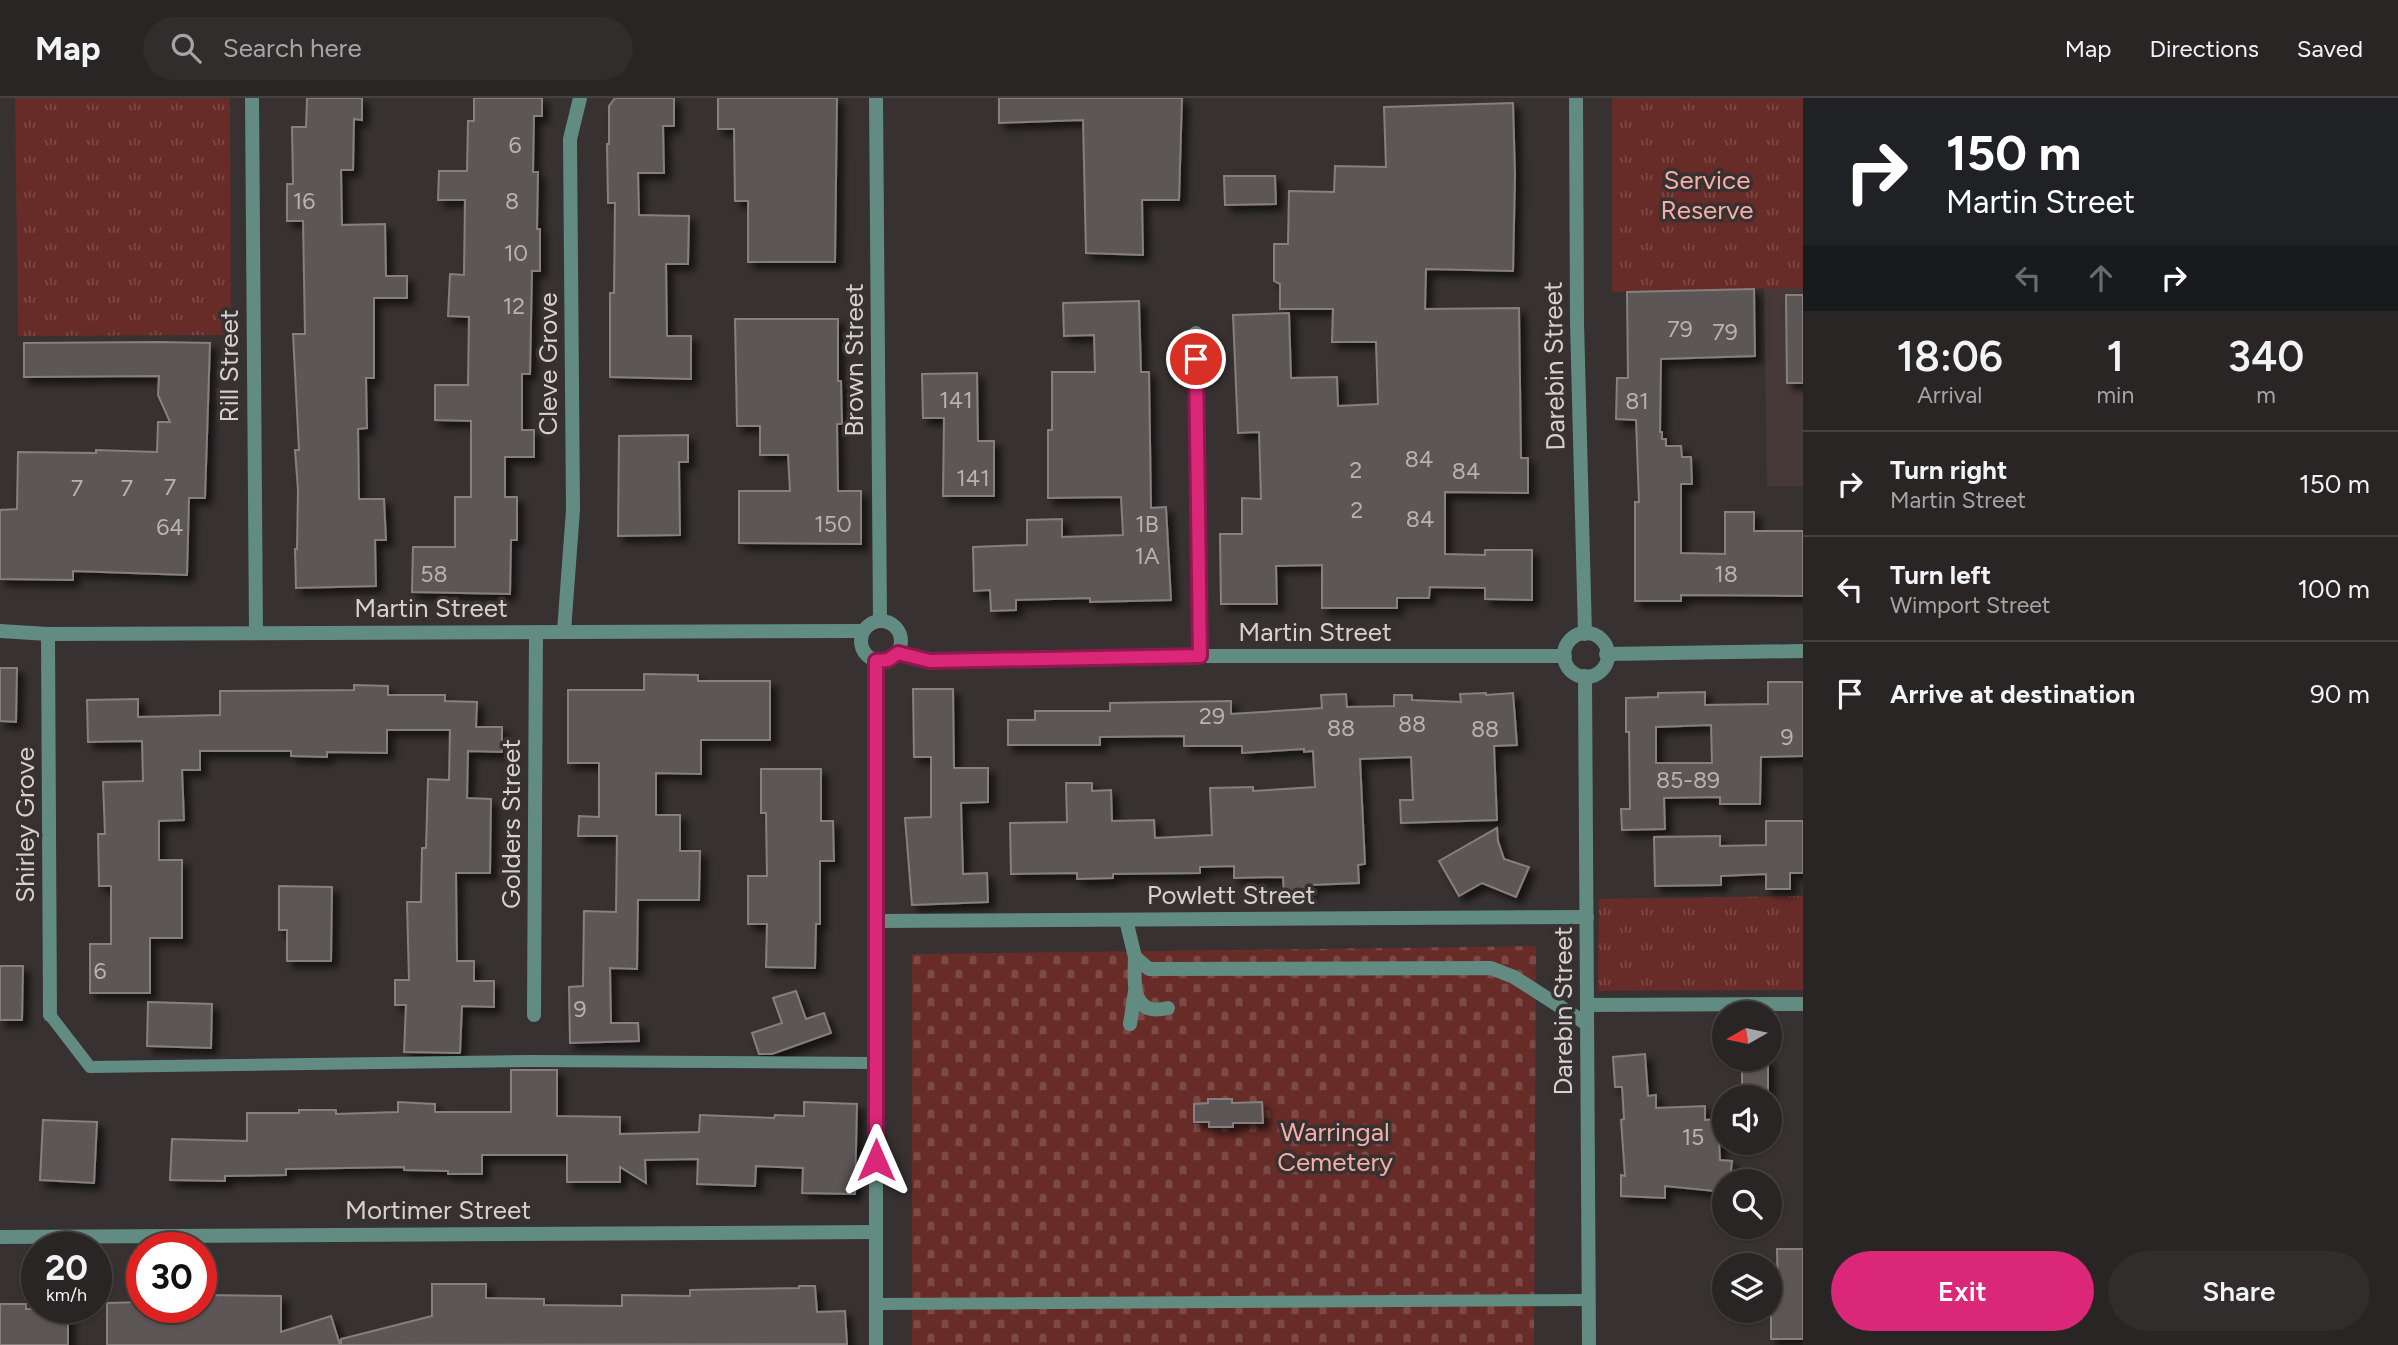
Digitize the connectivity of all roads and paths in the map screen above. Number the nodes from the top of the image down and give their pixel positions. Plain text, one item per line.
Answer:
1 (252, 98) edge
2 (580, 98) edge
3 (876, 98) edge
4 (1576, 98) edge
5 (1196, 332) dead end
6 (880, 621) junction
7 (0, 631) edge
8 (564, 631) junction
9 (863, 631) junction
10 (536, 632) junction
11 (48, 634) junction
12 (256, 634) junction
13 (1585, 634) junction
14 (1803, 651) edge
15 (898, 653) junction
16 (1606, 654) junction
17 (1200, 656) junction
18 (1564, 656) junction
19 (876, 661) junction
20 (1586, 676) junction
21 (1587, 917) junction
22 (1126, 920) junction
23 (876, 921) junction
24 (1135, 957) junction
25 (1135, 990) junction
26 (1803, 1004) edge
27 (1587, 1005) junction
28 (1168, 1009) dead end
29 (50, 1015) joint
30 (534, 1015) dead end
31 (1130, 1024) dead end
32 (1587, 1024) junction
33 (876, 1063) junction
34 (876, 1232) junction
35 (0, 1237) edge
36 (1589, 1300) junction
37 (877, 1304) junction
38 (876, 1345) edge
39 (1589, 1345) edge

1 - 12 street, Rill Street
2 - 8 street, Cleve Grove
3 - 6 street, Brown Street
4 - 13 street, Darebin Street
5 - 17 street
6 - 9 street
6 - 15 street
7 - 11 street, Martin Street
8 - 9 street, Martin Street
8 - 10 street, Martin Street
9 - 19 street
10 - 12 street, Martin Street
10 - 30 street, Golders Street
11 - 12 street, Martin Street
11 - 29 street, Shirley Grove
13 - 16 street
13 - 18 street
14 - 16 street
15 - 17 street, Martin Street
15 - 19 street
16 - 20 street
17 - 18 street, Martin Street
18 - 20 street
19 - 23 street
20 - 21 street, Darebin Street
21 - 22 street, Powlett Street
21 - 27 street, Darebin Street
22 - 23 street, Powlett Street
22 - 24 street
23 - 33 street
24 - 25 street
24 - 32 street
25 - 28 street
25 - 31 street
26 - 27 street
27 - 32 street, Darebin Street
29 - 33 lane
32 - 36 street, Darebin Street
33 - 34 street
34 - 35 street, Mortimer Street
34 - 37 street
36 - 37 lane
36 - 39 street, Darebin Street
37 - 38 street

